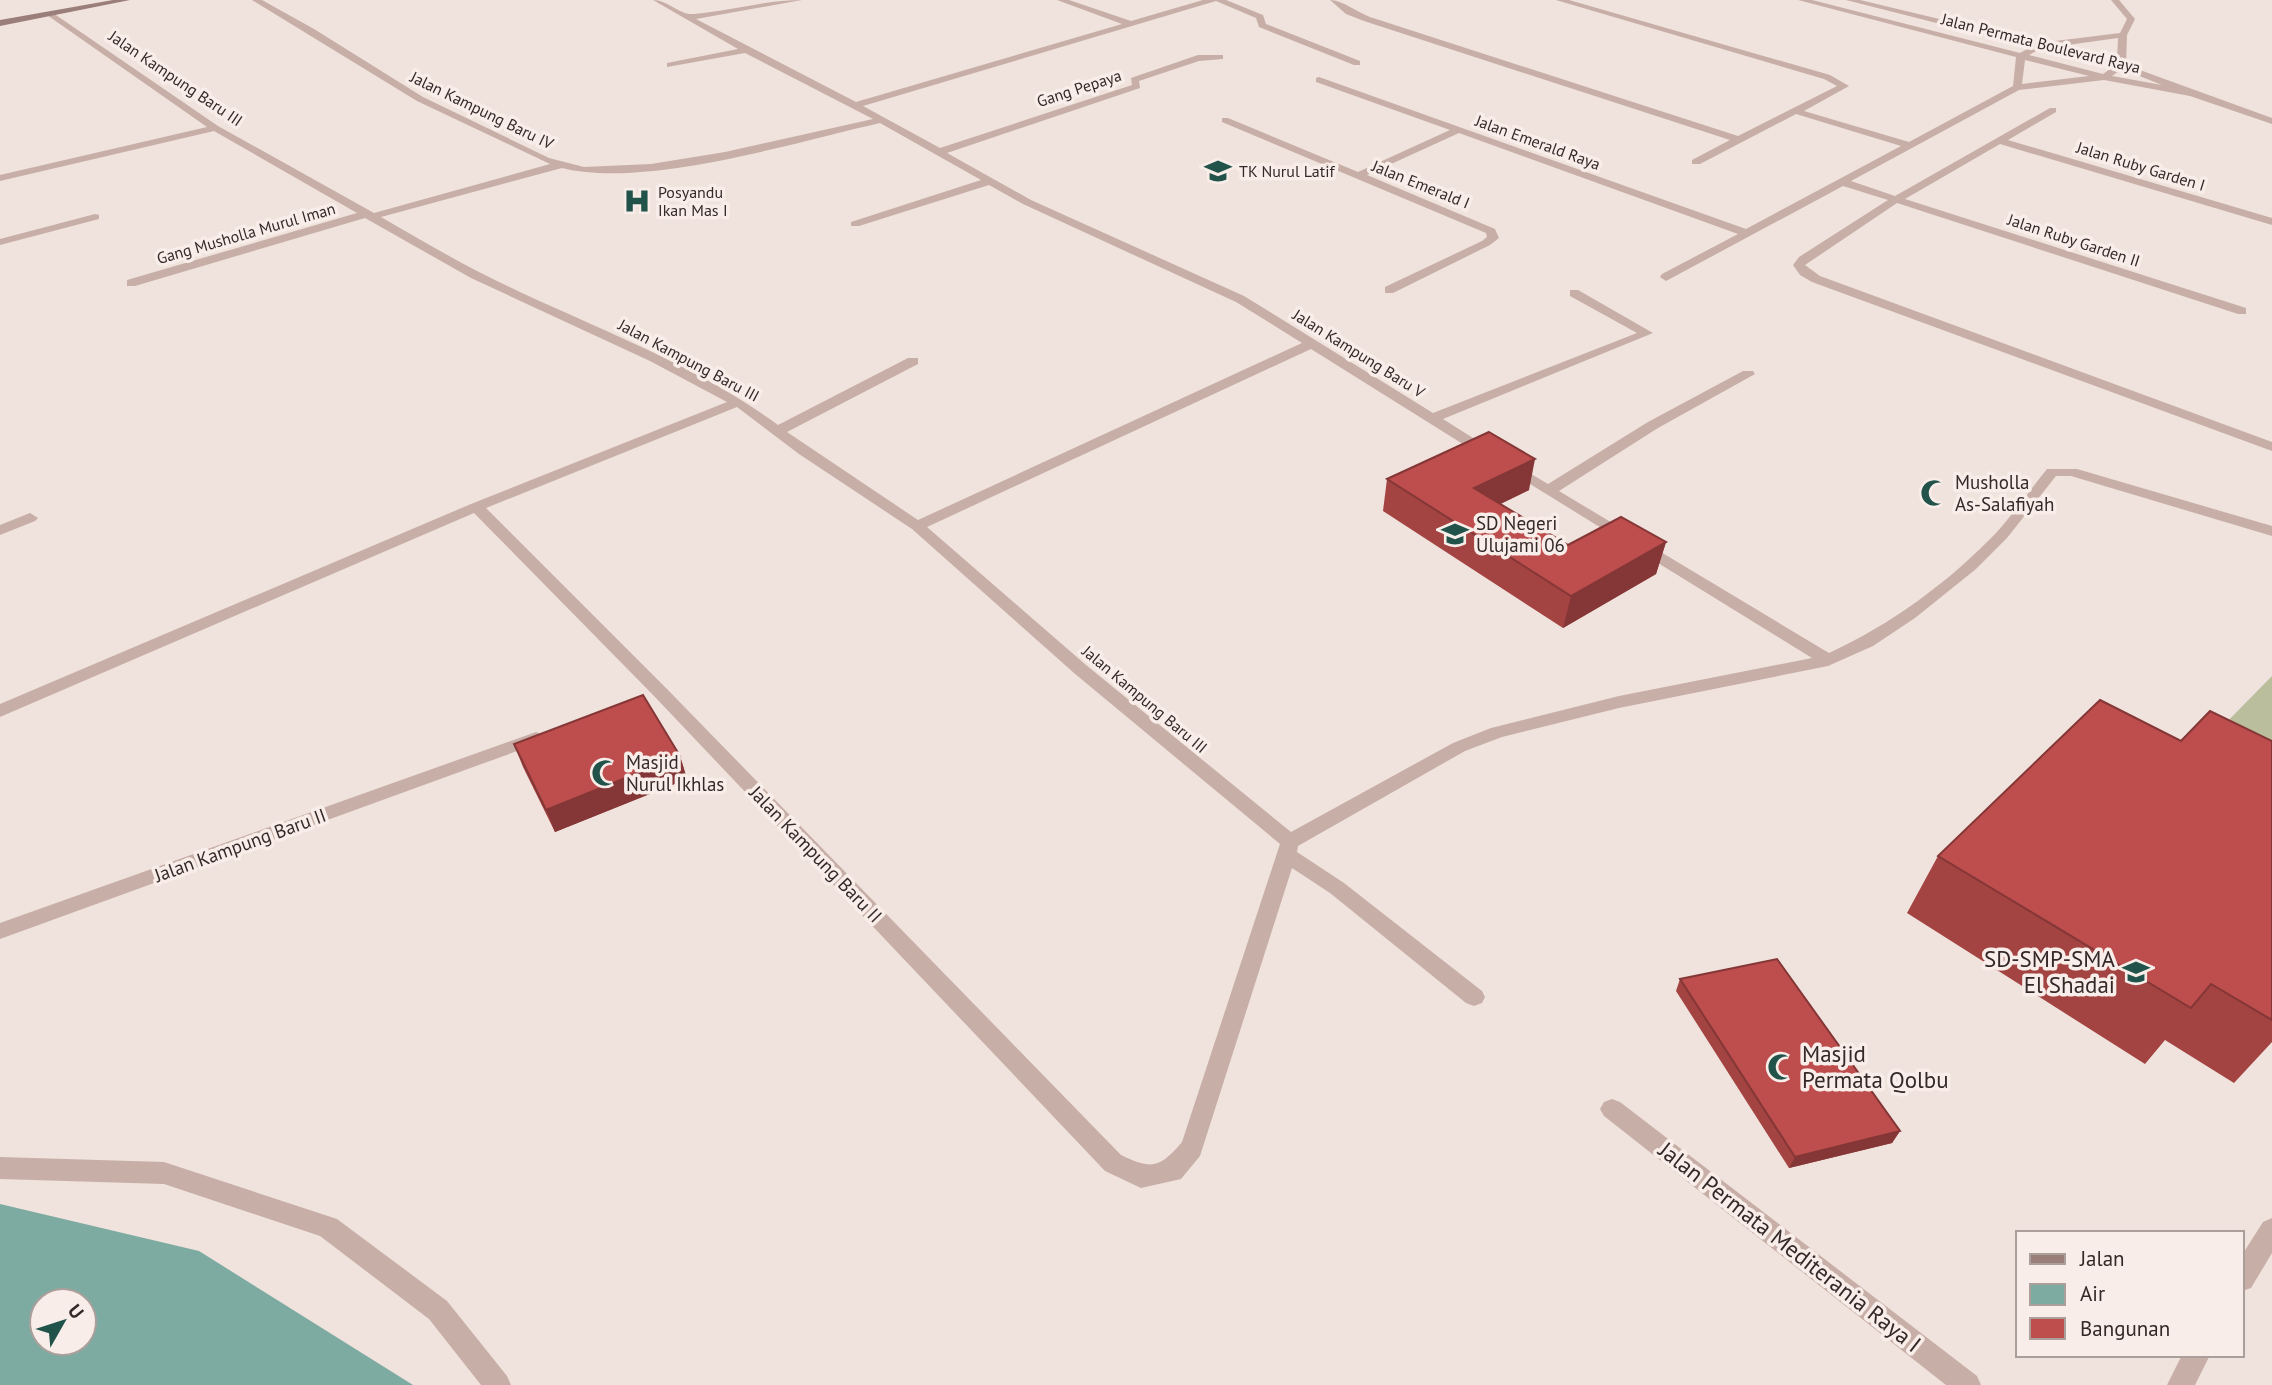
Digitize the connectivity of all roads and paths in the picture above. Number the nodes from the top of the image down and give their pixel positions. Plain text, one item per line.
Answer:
1 (126, 0) edge
2 (256, 0) edge
3 (657, 0) edge
4 (798, 0) edge
5 (1062, 0) edge
6 (1212, 0) edge
7 (1219, 0) edge
8 (1334, 0) edge
9 (1560, 0) edge
10 (1802, 0) edge
11 (1850, 0) edge
12 (2115, 0) edge
13 (50, 13) junction
14 (690, 17) junction
15 (0, 23) edge
16 (1131, 24) junction
17 (2123, 35) junction
18 (2039, 46) junction
19 (746, 50) junction
20 (2021, 56) junction
21 (1220, 57) dead end
22 (1357, 63) dead end
23 (670, 65) dead end
24 (2121, 66) junction
25 (2104, 77) junction
26 (1319, 80) dead end
27 (2017, 87) junction
28 (2192, 94) junction
29 (855, 105) junction
30 (2053, 110) dead end
31 (1798, 112) junction
32 (881, 120) junction
33 (1225, 120) dead end
34 (2272, 121) edge
35 (215, 128) junction
36 (1458, 130) junction
37 (1739, 140) junction
38 (2000, 141) junction
39 (1909, 145) junction
40 (939, 152) junction
41 (1696, 162) dead end
42 (560, 165) junction
43 (1359, 175) junction
44 (0, 178) edge
45 (990, 181) junction
46 (1842, 182) junction
47 (1897, 199) junction
48 (372, 215) junction
49 (95, 217) dead end
50 (2272, 222) edge
51 (855, 224) dead end
52 (1747, 233) junction
53 (0, 242) edge
54 (1666, 277) dead end
55 (131, 283) dead end
56 (1389, 290) dead end
57 (1574, 293) dead end
58 (2242, 311) dead end
59 (1311, 344) junction
60 (913, 361) dead end
61 (1748, 374) dead end
62 (738, 402) junction
63 (1431, 419) junction
64 (778, 431) junction
65 (2272, 447) edge
66 (1548, 491) junction
67 (476, 507) junction
68 (30, 518) dead end
69 (917, 526) junction
70 (0, 530) edge
71 (2272, 531) edge
72 (1828, 660) junction
73 (661, 692) junction
74 (635, 702) edge
75 (0, 712) edge
76 (558, 730) edge
77 (1289, 848) junction
78 (0, 931) edge
79 (1474, 997) dead end
80 (1612, 1109) dead end
81 (0, 1168) edge
82 (2272, 1230) edge
83 (2244, 1276) edge
84 (2196, 1357) edge
85 (498, 1385) edge
86 (1968, 1385) edge
87 (2180, 1385) edge

1 - 13 main road
2 - 42 street, Jalan Kampung Baru IV
3 - 14 street, Jalan Kampung Baru V
4 - 14 street
5 - 16 street
6 - 16 street
7 - 22 street
8 - 37 street
9 - 31 street
10 - 20 street, Jalan Permata Boulevard Raya
11 - 18 street, Jalan Permata Boulevard Raya
12 - 17 street
13 - 15 main road
13 - 35 street, Jalan Kampung Baru III
14 - 19 street, Jalan Kampung Baru V
16 - 29 street
17 - 18 street
17 - 24 street
18 - 20 street
18 - 24 street, Jalan Permata Boulevard Raya
19 - 23 street
19 - 29 street, Jalan Kampung Baru V
20 - 25 street, Jalan Permata Boulevard Raya
20 - 27 street
21 - 40 street, Gang Pepaya
24 - 25 street
24 - 28 street, Jalan Permata Boulevard Raya
25 - 27 street
25 - 28 street, Jalan Permata Boulevard Raya
26 - 36 street, Jalan Emerald Raya
27 - 39 street
28 - 34 street, Jalan Permata Boulevard Raya
29 - 32 street, Jalan Kampung Baru V
30 - 38 street
31 - 37 street
31 - 39 street
32 - 40 street, Jalan Kampung Baru V
32 - 42 street, Jalan Kampung Baru IV
33 - 43 street, Jalan Emerald I
35 - 44 street
35 - 48 street, Jalan Kampung Baru III
36 - 43 street
36 - 52 street, Jalan Emerald Raya
37 - 41 street
38 - 47 street
38 - 50 street, Jalan Ruby Garden I
39 - 46 street
40 - 45 street, Jalan Kampung Baru V
42 - 48 street, Gang Musholla Murul Iman
43 - 56 street, Jalan Emerald I
45 - 51 street
45 - 59 street, Jalan Kampung Baru V
46 - 47 street, Jalan Ruby Garden II
46 - 52 street
47 - 58 street, Jalan Ruby Garden II
47 - 65 street
48 - 55 street, Gang Musholla Murul Iman
48 - 62 street, Jalan Kampung Baru III
49 - 53 street
52 - 54 street
57 - 63 street
59 - 63 street, Jalan Kampung Baru V
59 - 69 street
60 - 64 street
61 - 66 street
62 - 64 street, Jalan Kampung Baru III
62 - 67 street
63 - 66 street, Jalan Kampung Baru V
64 - 69 street, Jalan Kampung Baru III
66 - 72 street, Jalan Kampung Baru V
67 - 73 street, Jalan Kampung Baru II
67 - 75 street
68 - 70 street
69 - 77 street, Jalan Kampung Baru III
71 - 72 street
72 - 77 street
73 - 74 street
73 - 77 street, Jalan Kampung Baru II
76 - 78 street, Jalan Kampung Baru II
77 - 79 street, Jalan Kampung Baru III
80 - 86 street, Jalan Permata Mediterania Raya I
81 - 85 street
82 - 83 street
84 - 87 street

